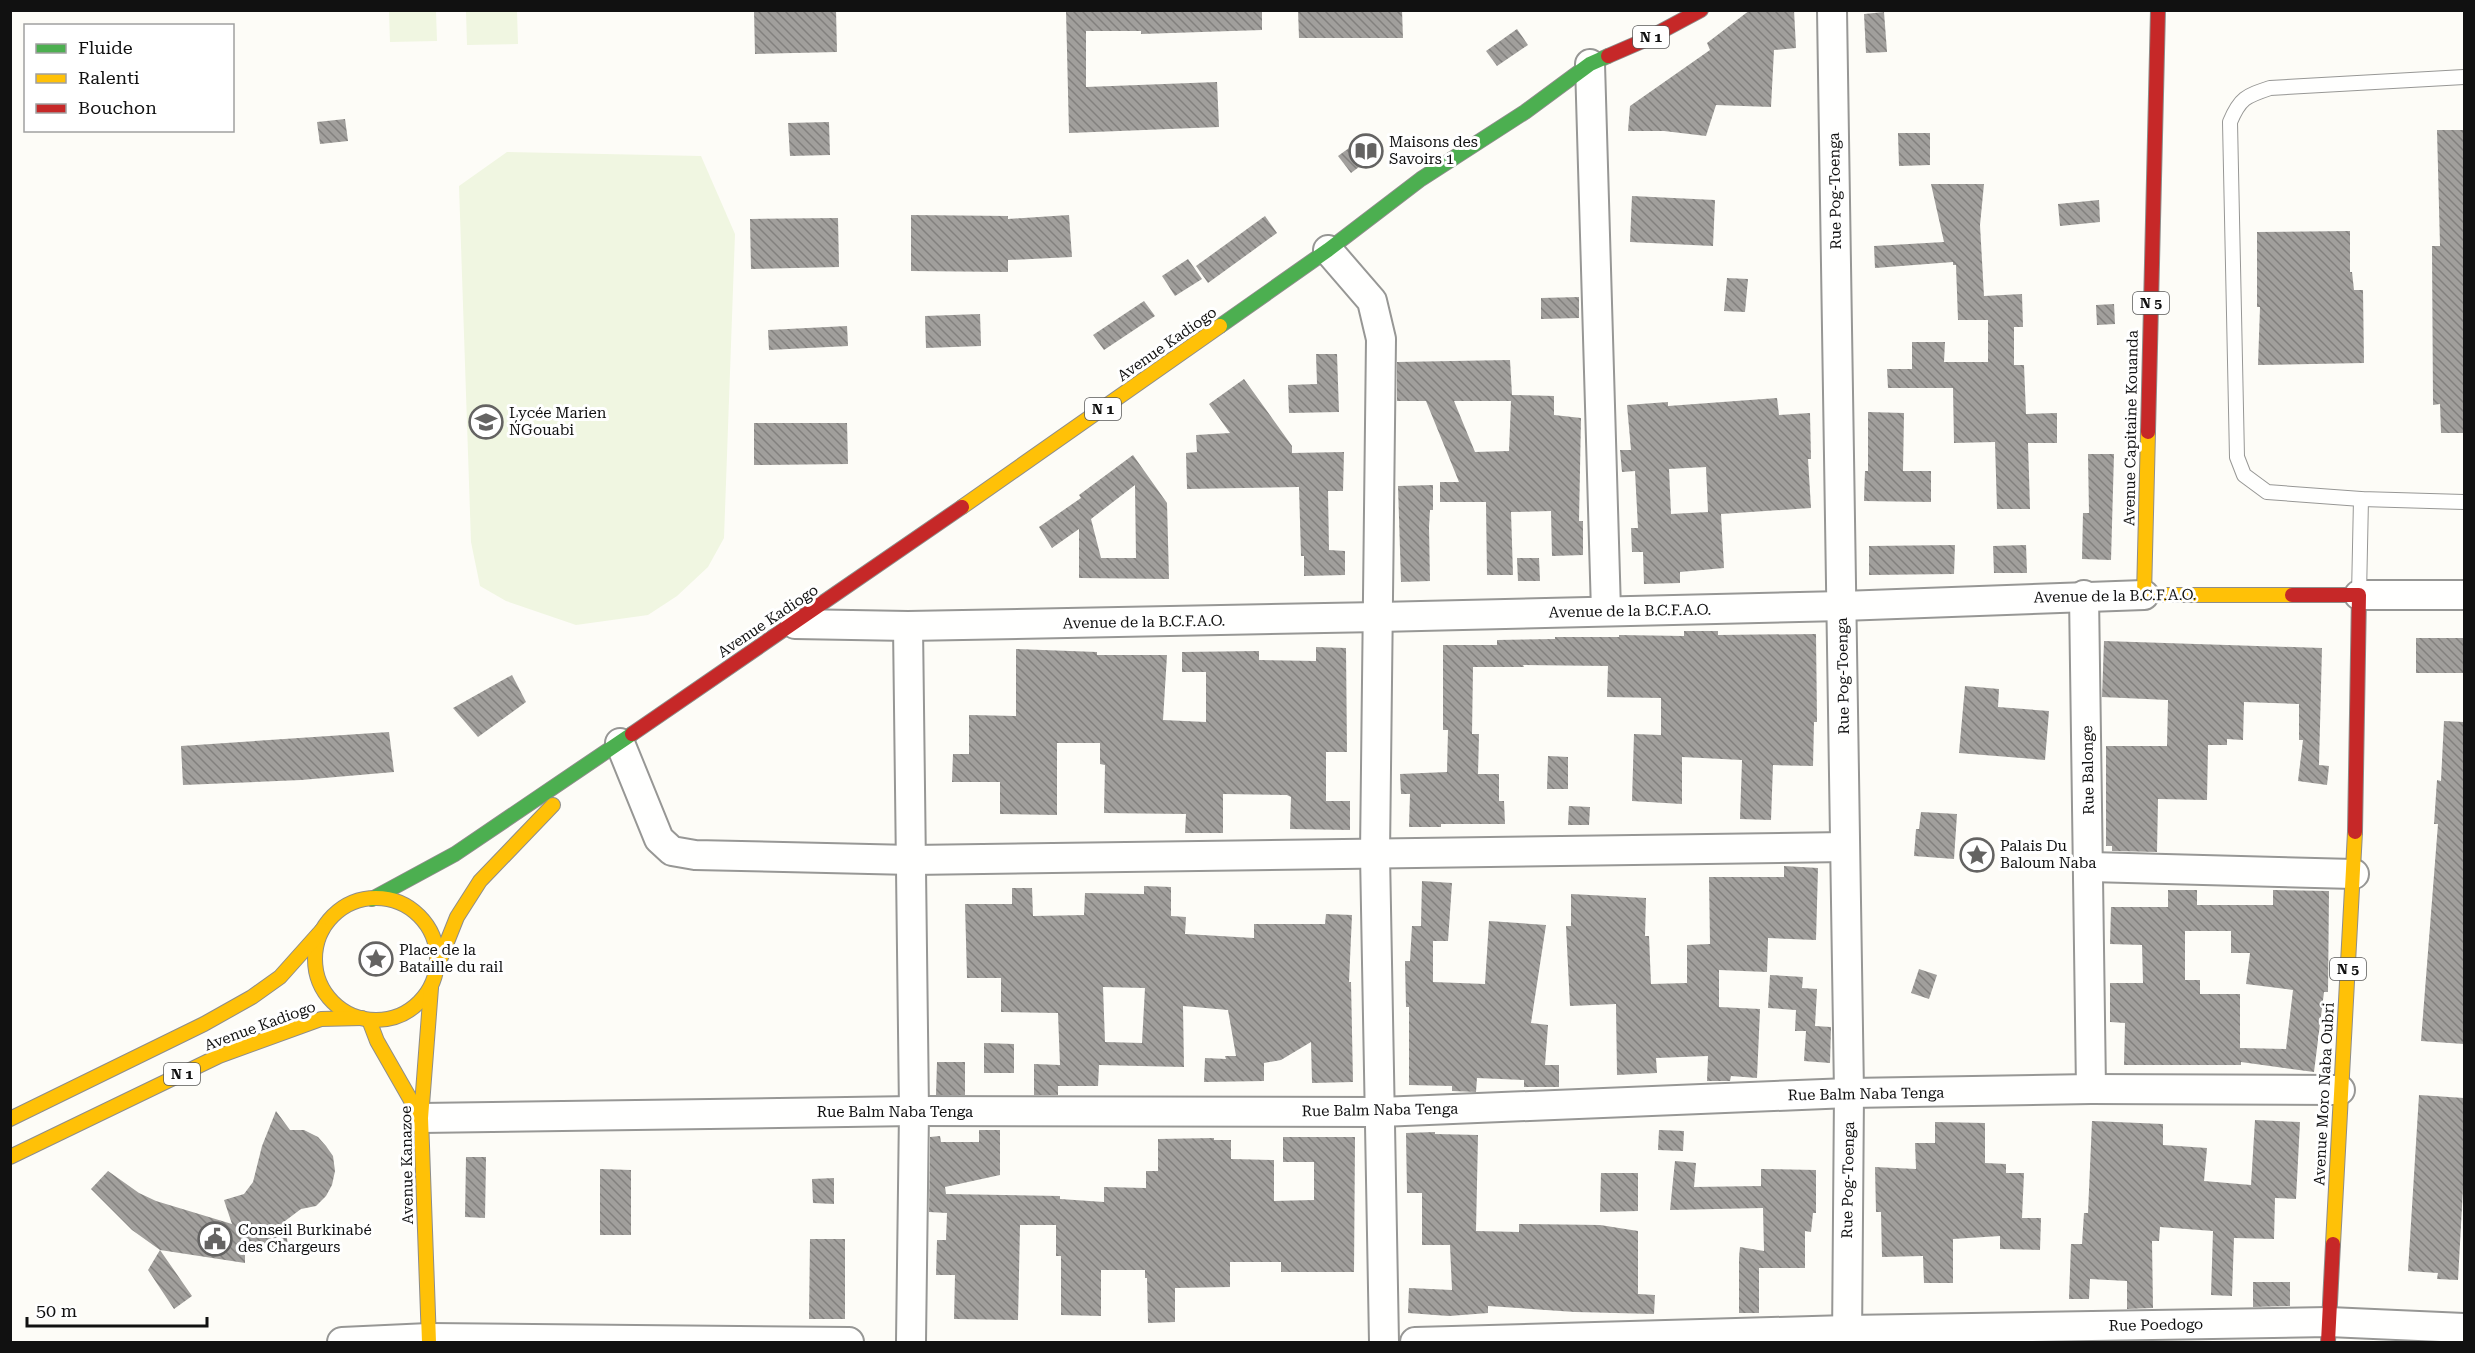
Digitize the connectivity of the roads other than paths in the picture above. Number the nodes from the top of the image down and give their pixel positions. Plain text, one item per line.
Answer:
1 (1701, 10) edge
2 (1832, 10) edge
3 (2158, 10) edge
4 (1623, 36) dead end
5 (1595, 61) junction
6 (2464, 77) edge
7 (1328, 250) junction
8 (2361, 499) junction
9 (2464, 502) edge
10 (2144, 595) junction
11 (2359, 595) junction
12 (2464, 595) edge
13 (2084, 596) junction
14 (1842, 606) junction
15 (1606, 611) junction
16 (1379, 617) junction
17 (795, 624) junction
18 (908, 626) junction
19 (612, 749) junction
20 (1845, 847) junction
21 (1375, 854) junction
22 (912, 860) junction
23 (2090, 867) junction
24 (2354, 873) junction
25 (372, 899) junction
26 (325, 927) junction
27 (437, 967) junction
28 (431, 988) junction
29 (365, 1019) junction
30 (2091, 1089) junction
31 (2340, 1090) junction
32 (1849, 1093) junction
33 (914, 1111) junction
34 (1380, 1112) junction
35 (421, 1118) junction
36 (10, 1119) edge
37 (10, 1157) edge
38 (2464, 1328) edge
39 (2328, 1332) edge
40 (1847, 1336) edge
41 (429, 1340) edge
42 (342, 1342) edge
43 (849, 1342) edge
44 (911, 1342) edge
45 (1384, 1342) edge
46 (1415, 1342) edge

1 - 5 main road, Avenue Kadiogo / N 1
2 - 14 street, Rue Pog-Toenga
3 - 10 main road, Avenue Capitaine Kouanda / N 5
4 - 5 main road, Avenue Kadiogo / N 1
5 - 7 main road, Avenue Kadiogo / N 1
5 - 15 street
6 - 8 lane
7 - 16 street
7 - 17 main road, Avenue Kadiogo / N 1
8 - 9 lane
8 - 11 lane
10 - 11 main road, Avenue de la B.C.F.A.O.
10 - 13 street, Avenue de la B.C.F.A.O.
11 - 12 street, Avenue de la B.C.F.A.O.
11 - 24 main road, Avenue Moro Naba Oubri / N 5
13 - 14 street, Avenue de la B.C.F.A.O.
13 - 23 street, Rue Balonge
14 - 15 street, Avenue de la B.C.F.A.O.
14 - 20 street, Rue Pog-Toenga
15 - 16 street, Avenue de la B.C.F.A.O.
16 - 18 street, Avenue de la B.C.F.A.O.
16 - 21 street
17 - 18 street, Avenue de la B.C.F.A.O.
17 - 19 main road, Avenue Kadiogo / N 1
18 - 22 street
19 - 22 street
19 - 25 main road, Avenue Kadiogo / N 1
19 - 27 main road, Avenue Kadiogo / N 1
20 - 21 street
20 - 32 street, Rue Pog-Toenga
21 - 22 street
21 - 34 street
22 - 33 street
23 - 24 street
23 - 30 street, Rue Balonge
24 - 31 main road, Avenue Moro Naba Oubri / N 5
25 - 26 main road, N 1
25 - 27 main road
26 - 29 main road
26 - 36 main road, Avenue Kadiogo / N 1
27 - 28 main road
28 - 29 main road, N 1
28 - 35 main road, Avenue Kanazoe
29 - 35 main road
29 - 37 main road, Avenue Kadiogo / N 1
30 - 31 street, Rue Balm Naba Tenga
30 - 32 street, Rue Balm Naba Tenga
31 - 39 main road, Avenue Moro Naba Oubri / N 5
32 - 34 street, Rue Balm Naba Tenga
32 - 40 street, Rue Pog-Toenga
33 - 34 street, Rue Balm Naba Tenga
33 - 35 street, Rue Balm Naba Tenga
33 - 44 street
34 - 45 street
35 - 41 main road, Avenue Kanazoe
38 - 39 street, Rue Poedogo
39 - 40 street, Rue Poedogo
40 - 46 street, Rue Poedogo
41 - 42 street
41 - 43 street

